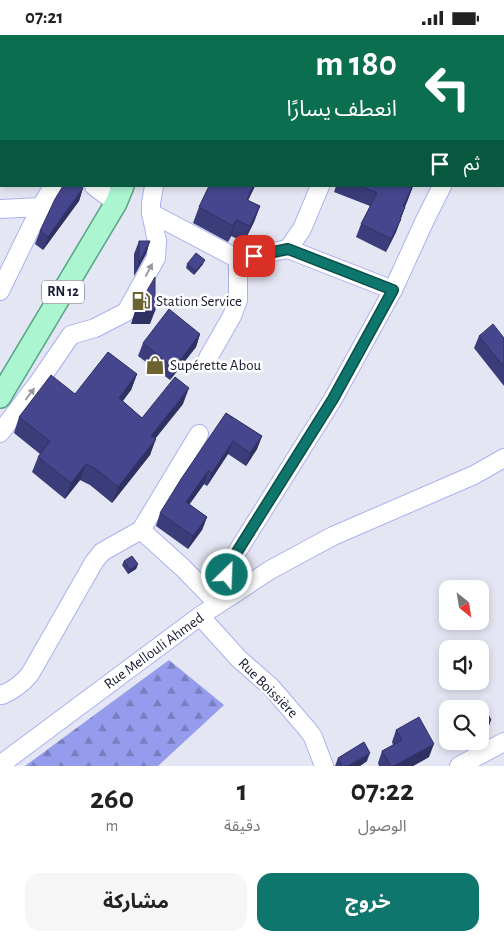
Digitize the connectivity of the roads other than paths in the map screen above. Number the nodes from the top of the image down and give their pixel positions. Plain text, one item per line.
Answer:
1 (52, 187) edge
2 (97, 187) edge
3 (154, 187) edge
4 (320, 187) edge
5 (441, 187) edge
6 (120, 195) edge
7 (41, 207) junction
8 (0, 209) edge
9 (151, 213) junction
10 (288, 249) junction
11 (238, 259) junction
12 (2, 280) edge
13 (393, 290) junction
14 (208, 358) dead end
15 (0, 397) edge
16 (0, 433) edge
17 (199, 434) dead end
18 (504, 458) edge
19 (141, 530) junction
20 (225, 600) junction
21 (200, 616) junction
22 (0, 695) edge
23 (504, 742) edge
24 (0, 765) edge
25 (324, 766) edge
26 (460, 766) edge

1 - 7 street
2 - 6 street
3 - 9 street
4 - 10 street
5 - 13 street
6 - 15 main road, RN 12
7 - 8 street
7 - 12 street
9 - 11 street
16 -> 9 street
10 - 11 street
10 - 13 street
11 - 14 street
13 - 20 street
17 - 19 street
18 - 20 street, Rue Mellouli Ahmed
19 - 20 street
19 - 22 street
20 - 21 street, Rue Mellouli Ahmed
21 - 24 street, Rue Mellouli Ahmed
21 - 25 street, Rue Boissière
23 - 26 street

